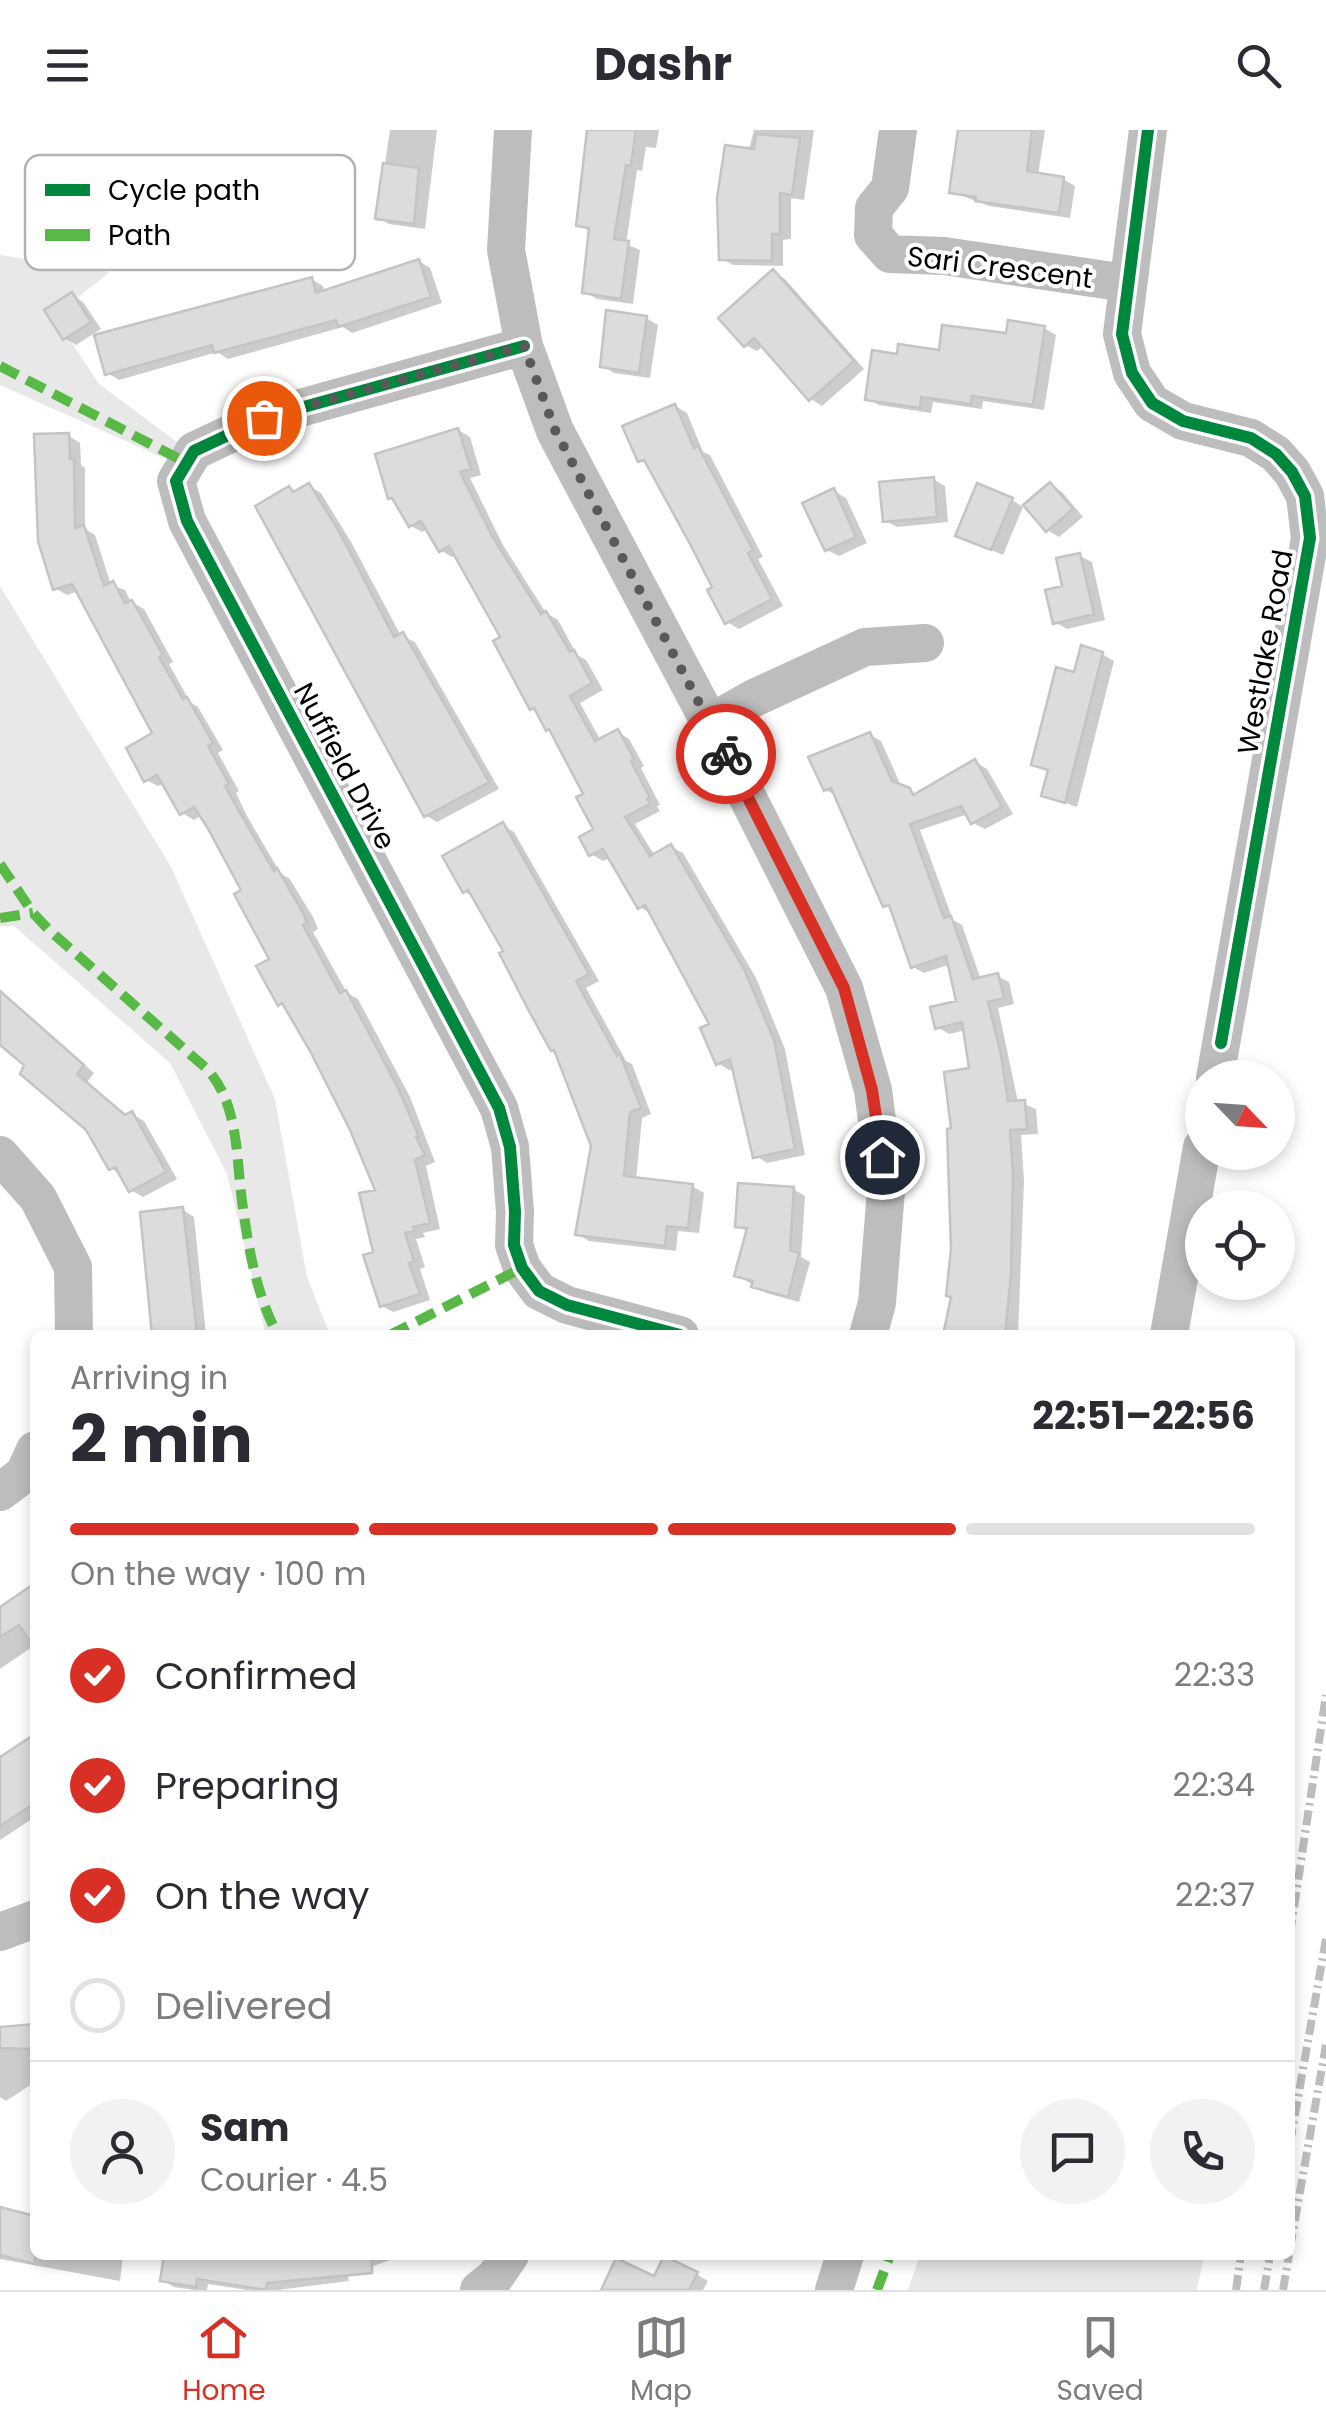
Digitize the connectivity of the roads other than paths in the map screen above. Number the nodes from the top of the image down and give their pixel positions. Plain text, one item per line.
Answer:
1 (513, 130) edge
2 (898, 130) edge
3 (1148, 130) edge
4 (1126, 282) junction
5 (524, 346) junction
6 (925, 643) dead end
7 (710, 723) junction
8 (1218, 1060) edge
9 (0, 1155) edge
10 (1198, 1170) edge
11 (74, 1330) edge
12 (661, 1330) edge
13 (869, 1330) edge
14 (1170, 1330) edge
15 (30, 1461) edge
16 (0, 1492) edge
17 (30, 1922) edge
18 (0, 1932) edge
19 (506, 2260) edge
20 (844, 2260) edge
21 (479, 2290) edge
22 (834, 2290) edge

1 - 5 street
2 - 4 street, Sari Crescent
3 - 4 street, Westlake Road
4 - 8 street, Westlake Road
5 - 7 street
5 - 12 street, Nuffield Drive
6 - 7 street
7 - 13 street
9 - 11 street
10 - 14 street
15 - 16 street
17 - 18 street
19 - 21 street
20 - 22 street

